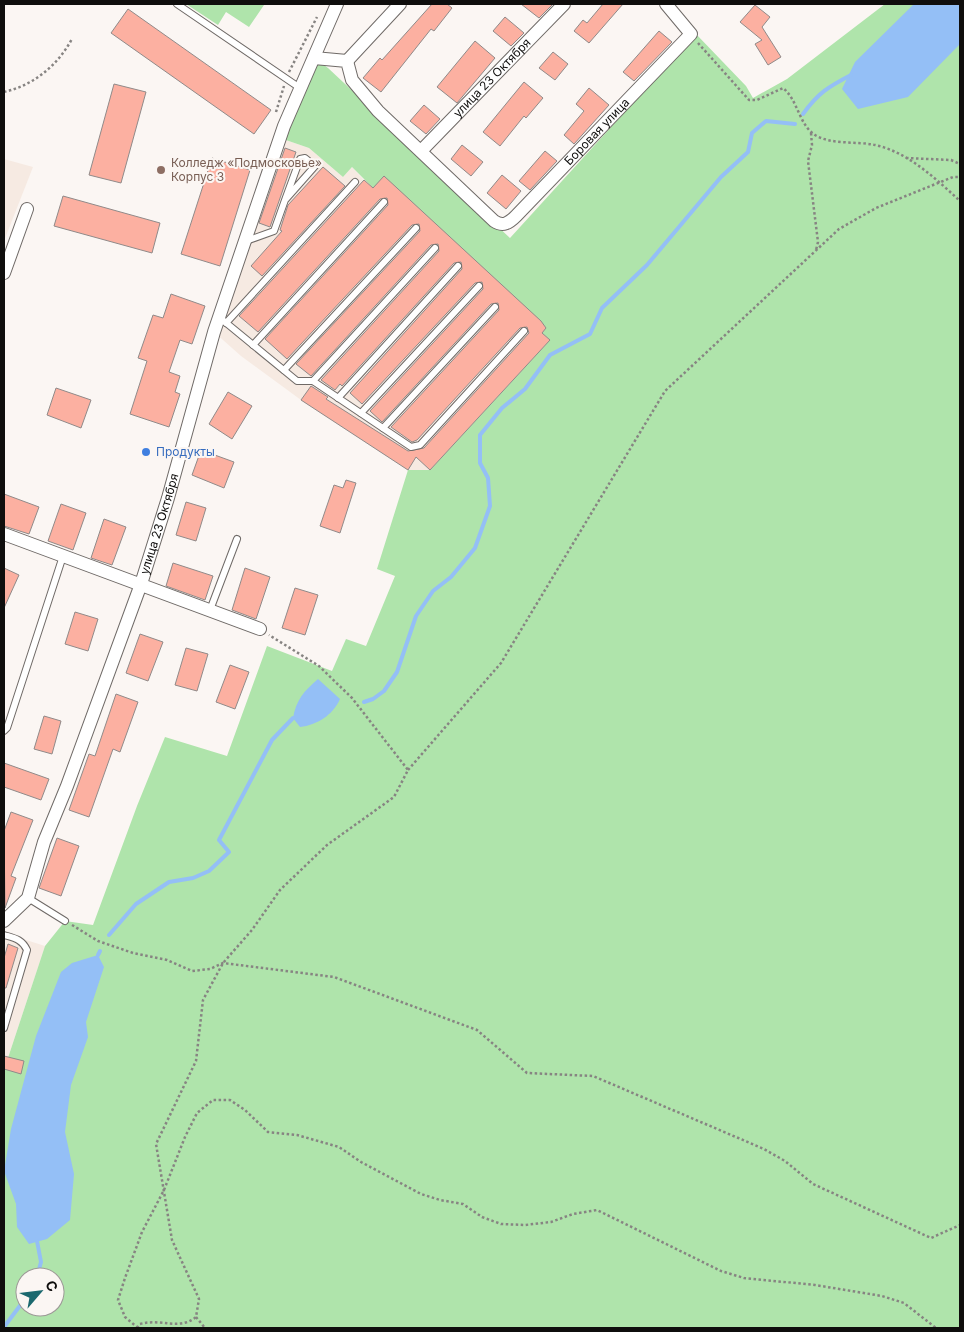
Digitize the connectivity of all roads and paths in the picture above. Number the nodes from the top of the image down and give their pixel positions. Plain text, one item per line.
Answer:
1 (177, 4) edge
2 (337, 4) edge
3 (400, 4) edge
4 (564, 4) edge
5 (666, 4) edge
6 (690, 34) junction
7 (72, 39) dead end
8 (314, 58) junction
9 (347, 61) junction
10 (300, 88) junction
11 (4, 92) edge
12 (811, 133) junction
13 (421, 151) junction
14 (906, 158) junction
15 (960, 164) edge
16 (960, 177) edge
17 (355, 182) dead end
18 (940, 182) junction
19 (285, 200) junction
20 (960, 201) edge
21 (384, 202) dead end
22 (27, 209) dead end
23 (416, 228) dead end
24 (245, 241) junction
25 (436, 248) dead end
26 (815, 251) junction
27 (458, 266) dead end
28 (4, 273) edge
29 (479, 286) dead end
30 (495, 307) dead end
31 (223, 320) junction
32 (524, 331) dead end
33 (253, 345) junction
34 (284, 370) junction
35 (313, 381) junction
36 (338, 398) junction
37 (361, 413) junction
38 (383, 428) junction
39 (4, 534) edge
40 (237, 539) dead end
41 (64, 556) junction
42 (141, 584) junction
43 (210, 610) junction
44 (260, 629) joint
45 (4, 731) edge
46 (408, 770) junction
47 (28, 898) junction
48 (4, 921) edge
49 (65, 921) joint
50 (4, 935) edge
51 (223, 963) junction
52 (4, 1028) edge
53 (164, 1190) junction
54 (960, 1226) edge
55 (196, 1317) junction
56 (138, 1328) edge
57 (205, 1328) edge
58 (936, 1328) edge

1 - 10 lane
2 - 8 street, улица 23 Октября
3 - 9 street
4 - 13 street, улица 23 Октября
5 - 6 street
6 - 12 path
6 - 13 street, Боровая улица
7 - 11 path
8 - 9 street
8 - 10 street, улица 23 Октября
9 - 13 street
10 - 24 street, улица 23 Октября
12 - 14 path
12 - 26 path
14 - 15 path
14 - 18 path
16 - 18 path
17 - 31 lane
18 - 20 path
18 - 26 path
19 - 19 lane
19 - 24 lane
21 - 33 lane
22 - 28 street
23 - 34 lane
24 - 31 street, улица 23 Октября
25 - 35 lane
26 - 46 path
27 - 36 lane
29 - 37 lane
30 - 38 lane
31 - 33 lane
31 - 42 street, улица 23 Октября
32 - 38 lane
33 - 34 lane
34 - 35 lane
35 - 36 lane
36 - 37 lane
37 - 38 lane
39 - 41 street
40 - 43 lane
41 - 42 street
41 - 45 lane
42 - 43 street
42 - 47 street, улица 23 Октября
43 - 44 street
44 - 46 path
46 - 51 path
47 - 48 street
47 - 49 lane
49 - 51 path
50 - 52 lane
51 - 53 path
51 - 54 path
53 - 55 path
53 - 56 path
53 - 58 path
55 - 56 path
55 - 57 path

